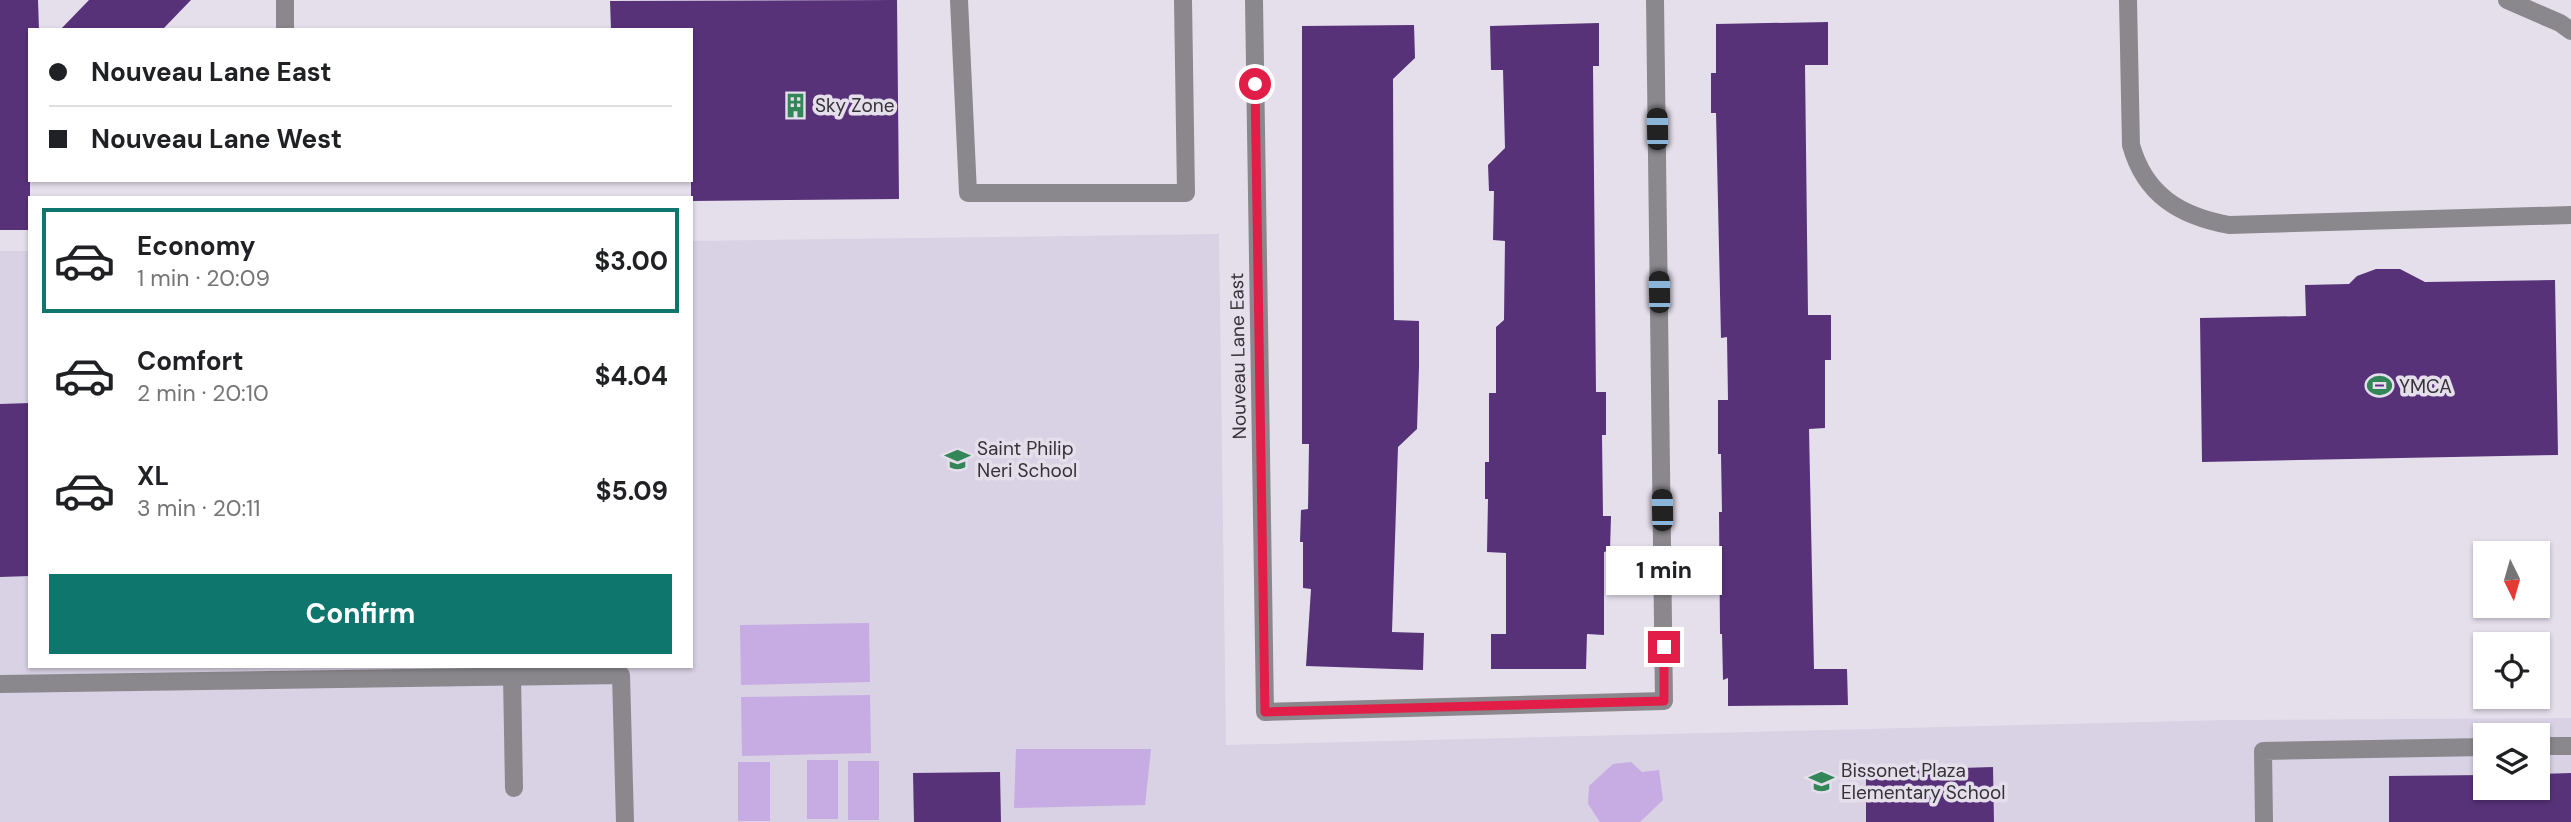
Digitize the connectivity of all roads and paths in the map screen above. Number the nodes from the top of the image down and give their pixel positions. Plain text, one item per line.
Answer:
1 (285, 0) edge
2 (959, 0) edge
3 (1183, 0) edge
4 (1254, 0) edge
5 (1655, 0) edge
6 (2128, 0) edge
7 (2507, 0) edge
8 (285, 28) edge
9 (2571, 32) edge
10 (2571, 215) edge
11 (575, 671) edge
12 (446, 672) edge
13 (512, 676) junction
14 (0, 684) edge
15 (2550, 746) edge
16 (2571, 746) edge
17 (2473, 747) edge
18 (514, 788) dead end
19 (625, 822) edge
20 (2264, 822) edge

1 - 8 street
2 - 3 street
4 - 5 street, Nouveau Lane East
6 - 10 street
7 - 9 street
11 - 13 street
11 - 19 street
12 - 13 street
12 - 14 street
13 - 18 street
15 - 16 street
17 - 20 street

